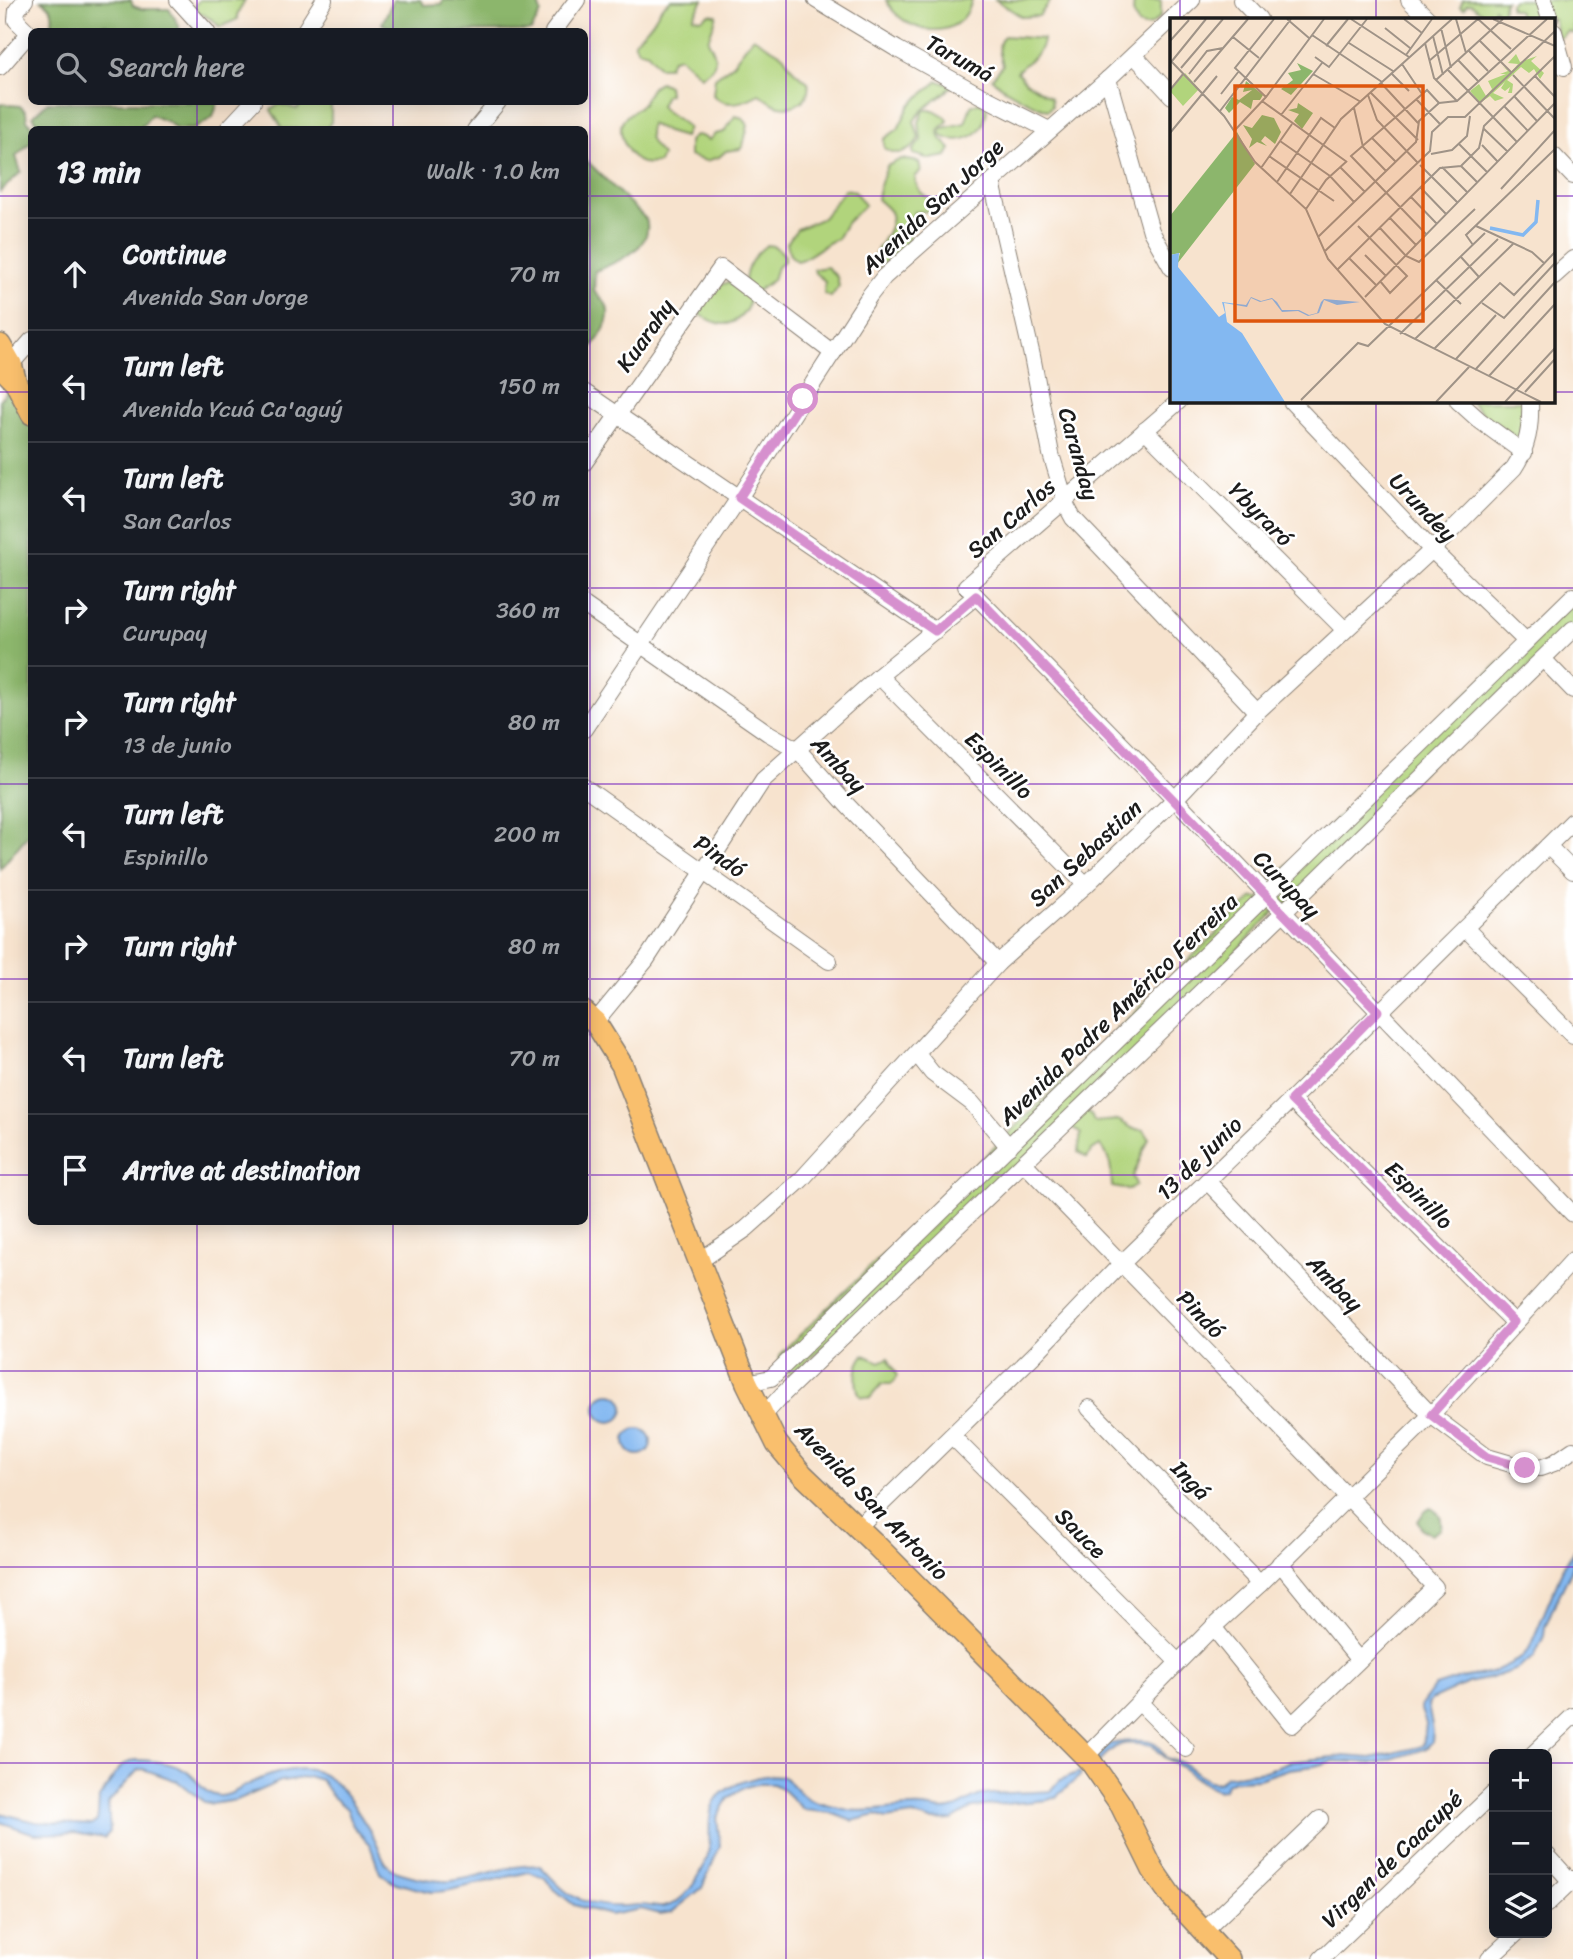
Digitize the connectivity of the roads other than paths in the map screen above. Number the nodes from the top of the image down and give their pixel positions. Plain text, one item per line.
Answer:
1 (25, 0) edge
2 (178, 0) edge
3 (324, 0) edge
4 (577, 0) edge
5 (817, 0) edge
6 (1192, 0) edge
7 (1241, 0) edge
8 (1409, 0) edge
9 (1544, 0) edge
10 (1173, 18) edge
11 (1258, 18) edge
12 (1427, 18) edge
13 (1550, 18) edge
14 (1170, 21) edge
15 (203, 28) edge
16 (306, 28) edge
17 (556, 28) edge
18 (1556, 39) edge
19 (1134, 55) junction
20 (0, 67) edge
21 (1564, 68) edge
22 (1108, 79) junction
23 (1170, 94) edge
24 (250, 105) edge
25 (496, 105) edge
26 (231, 126) edge
27 (478, 126) edge
28 (1049, 130) junction
29 (1556, 158) edge
30 (1573, 176) edge
31 (992, 182) junction
32 (1573, 259) edge
33 (1170, 264) edge
34 (1556, 274) edge
35 (0, 345) edge
36 (28, 345) edge
37 (833, 353) junction
38 (7, 370) edge
39 (588, 395) edge
40 (1178, 402) edge
41 (1292, 402) edge
42 (1459, 402) edge
43 (1530, 402) edge
44 (28, 407) edge
45 (617, 415) junction
46 (1145, 430) junction
47 (1524, 453) junction
48 (588, 457) edge
49 (739, 498) junction
50 (1066, 502) junction
51 (1432, 550) junction
52 (971, 591) junction
53 (1573, 596) edge
54 (588, 608) edge
55 (1573, 629) edge
56 (1345, 630) junction
57 (935, 631) junction
58 (1526, 641) junction
59 (641, 645) junction
60 (1543, 659) junction
61 (879, 676) junction
62 (1573, 690) edge
63 (1257, 712) junction
64 (588, 723) edge
65 (798, 750) junction
66 (588, 790) edge
67 (1175, 799) junction
68 (1573, 821) edge
69 (1548, 846) junction
70 (1573, 871) edge
71 (702, 872) junction
72 (1086, 885) junction
73 (1266, 896) junction
74 (1283, 913) junction
75 (1465, 928) junction
76 (830, 961) dead end
77 (998, 963) junction
78 (1378, 1011) junction
79 (590, 1017) edge
80 (1573, 1036) edge
81 (917, 1054) junction
82 (1291, 1100) junction
83 (1009, 1147) junction
84 (1024, 1163) junction
85 (1207, 1181) junction
86 (1573, 1214) edge
87 (1573, 1260) edge
88 (698, 1262) junction
89 (1121, 1264) junction
90 (1514, 1322) junction
91 (771, 1378) junction
92 (747, 1383) junction
93 (782, 1395) junction
94 (1089, 1408) dead end
95 (1431, 1415) junction
96 (762, 1417) junction
97 (952, 1436) junction
98 (1573, 1450) edge
99 (1346, 1497) junction
100 (858, 1527) junction
101 (1280, 1563) junction
102 (1260, 1584) junction
103 (1213, 1628) junction
104 (1358, 1659) junction
105 (1178, 1662) junction
106 (1139, 1702) junction
107 (1573, 1716) edge
108 (1186, 1749) dead end
109 (1538, 1749) edge
110 (1092, 1764) junction
111 (1489, 1799) edge
112 (1320, 1819) dead end
113 (1552, 1860) edge
114 (1572, 1881) edge
115 (1552, 1899) edge
116 (1203, 1932) junction
117 (1512, 1938) edge
118 (1229, 1959) edge
119 (1321, 1959) edge
120 (1489, 1959) edge

1 - 20 street
2 - 15 street
3 - 16 street
4 - 17 street
5 - 28 street, Tarumá
6 - 10 street, Avenida San Jorge
7 - 11 street
8 - 12 street
9 - 13 street
14 - 19 street, Avenida San Jorge
18 - 21 street
19 - 22 street, Avenida San Jorge
19 - 23 street
22 - 28 street, Avenida San Jorge
22 - 33 street
24 - 26 street
25 - 27 street
28 - 31 street, Avenida San Jorge
29 - 30 street
31 - 37 street, Avenida San Jorge
31 - 50 street, Caranday
32 - 34 street
35 - 38 main road
36 - 38 street
37 - 45 street, Kuarahy
37 - 49 street, Avenida San Jorge
38 - 44 main road
39 - 45 street
40 - 46 street, San Carlos
41 - 51 street, Urundey
42 - 47 street
43 - 47 street
45 - 48 street, Kuarahy
45 - 49 street
46 - 50 street, San Carlos
46 - 56 street, Ybyraró
47 - 51 street, San Sebastian
49 - 57 street
49 - 59 street, Avenida San Jorge
50 - 52 street, San Carlos
50 - 63 street, Caranday
51 - 56 street, San Sebastian
51 - 58 street, Urundey
52 - 57 street, San Carlos
52 - 67 street, Curupay
53 - 58 street, Avenida Padre Américo Ferreira
54 - 59 street, Ambay
55 - 60 street, Avenida Padre Américo Ferreira
56 - 63 street, San Sebastian
57 - 61 street, San Carlos
58 - 73 street, Avenida Padre Américo Ferreira
59 - 64 street, Avenida San Jorge
59 - 65 street, Ambay
60 - 62 street
60 - 74 street, Avenida Padre Américo Ferreira
61 - 65 street, San Carlos
61 - 72 street, Espinillo
63 - 67 street, San Sebastian
65 - 71 street, San Carlos
65 - 77 street, Ambay
66 - 71 street, Pindó
67 - 72 street, San Sebastian
67 - 73 street, Curupay
68 - 69 street, 13 de junio
69 - 70 street
69 - 75 street, 13 de junio
71 - 76 street, Pindó
71 - 79 street, San Carlos
72 - 77 street, San Sebastian
73 - 74 street, Curupay
73 - 83 street, Avenida Padre Américo Ferreira
74 - 78 street, Curupay
74 - 84 street, Avenida Padre Américo Ferreira
75 - 78 street, 13 de junio
75 - 80 street
77 - 81 street, San Sebastian
78 - 82 street, 13 de junio
78 - 86 street, Curupay
79 - 88 main road, Avenida San Antonio
81 - 83 street
81 - 88 street, San Sebastian
82 - 85 street, 13 de junio
82 - 90 street, Espinillo
83 - 91 street, Avenida Padre Américo Ferreira
84 - 89 street, Pindó
84 - 93 street, Avenida Padre Américo Ferreira
85 - 89 street, 13 de junio
85 - 95 street, Ambay
87 - 90 street
88 - 92 main road, Avenida San Antonio
89 - 97 street, 13 de junio
89 - 99 street, Pindó
90 - 95 street
91 - 92 street
91 - 93 street
92 - 96 main road, Avenida San Antonio
93 - 96 street, Avenida Padre Américo Ferreira
94 - 102 street, Ingá
95 - 98 street, Ambay
95 - 99 street
96 - 100 main road, Avenida San Antonio
97 - 100 street, 13 de junio
97 - 105 street, Sauce
99 - 101 street
99 - 104 street, Pindó
100 - 110 main road, Avenida San Antonio
101 - 102 street
101 - 104 street
102 - 103 street
103 - 104 street
103 - 105 street
105 - 106 street
106 - 108 street
106 - 110 street
107 - 109 street
110 - 116 main road, Avenida San Antonio
111 - 119 street, Virgen de Caacupé
112 - 116 street
113 - 114 street
114 - 115 street
116 - 118 main road, Avenida San Antonio
117 - 120 street

